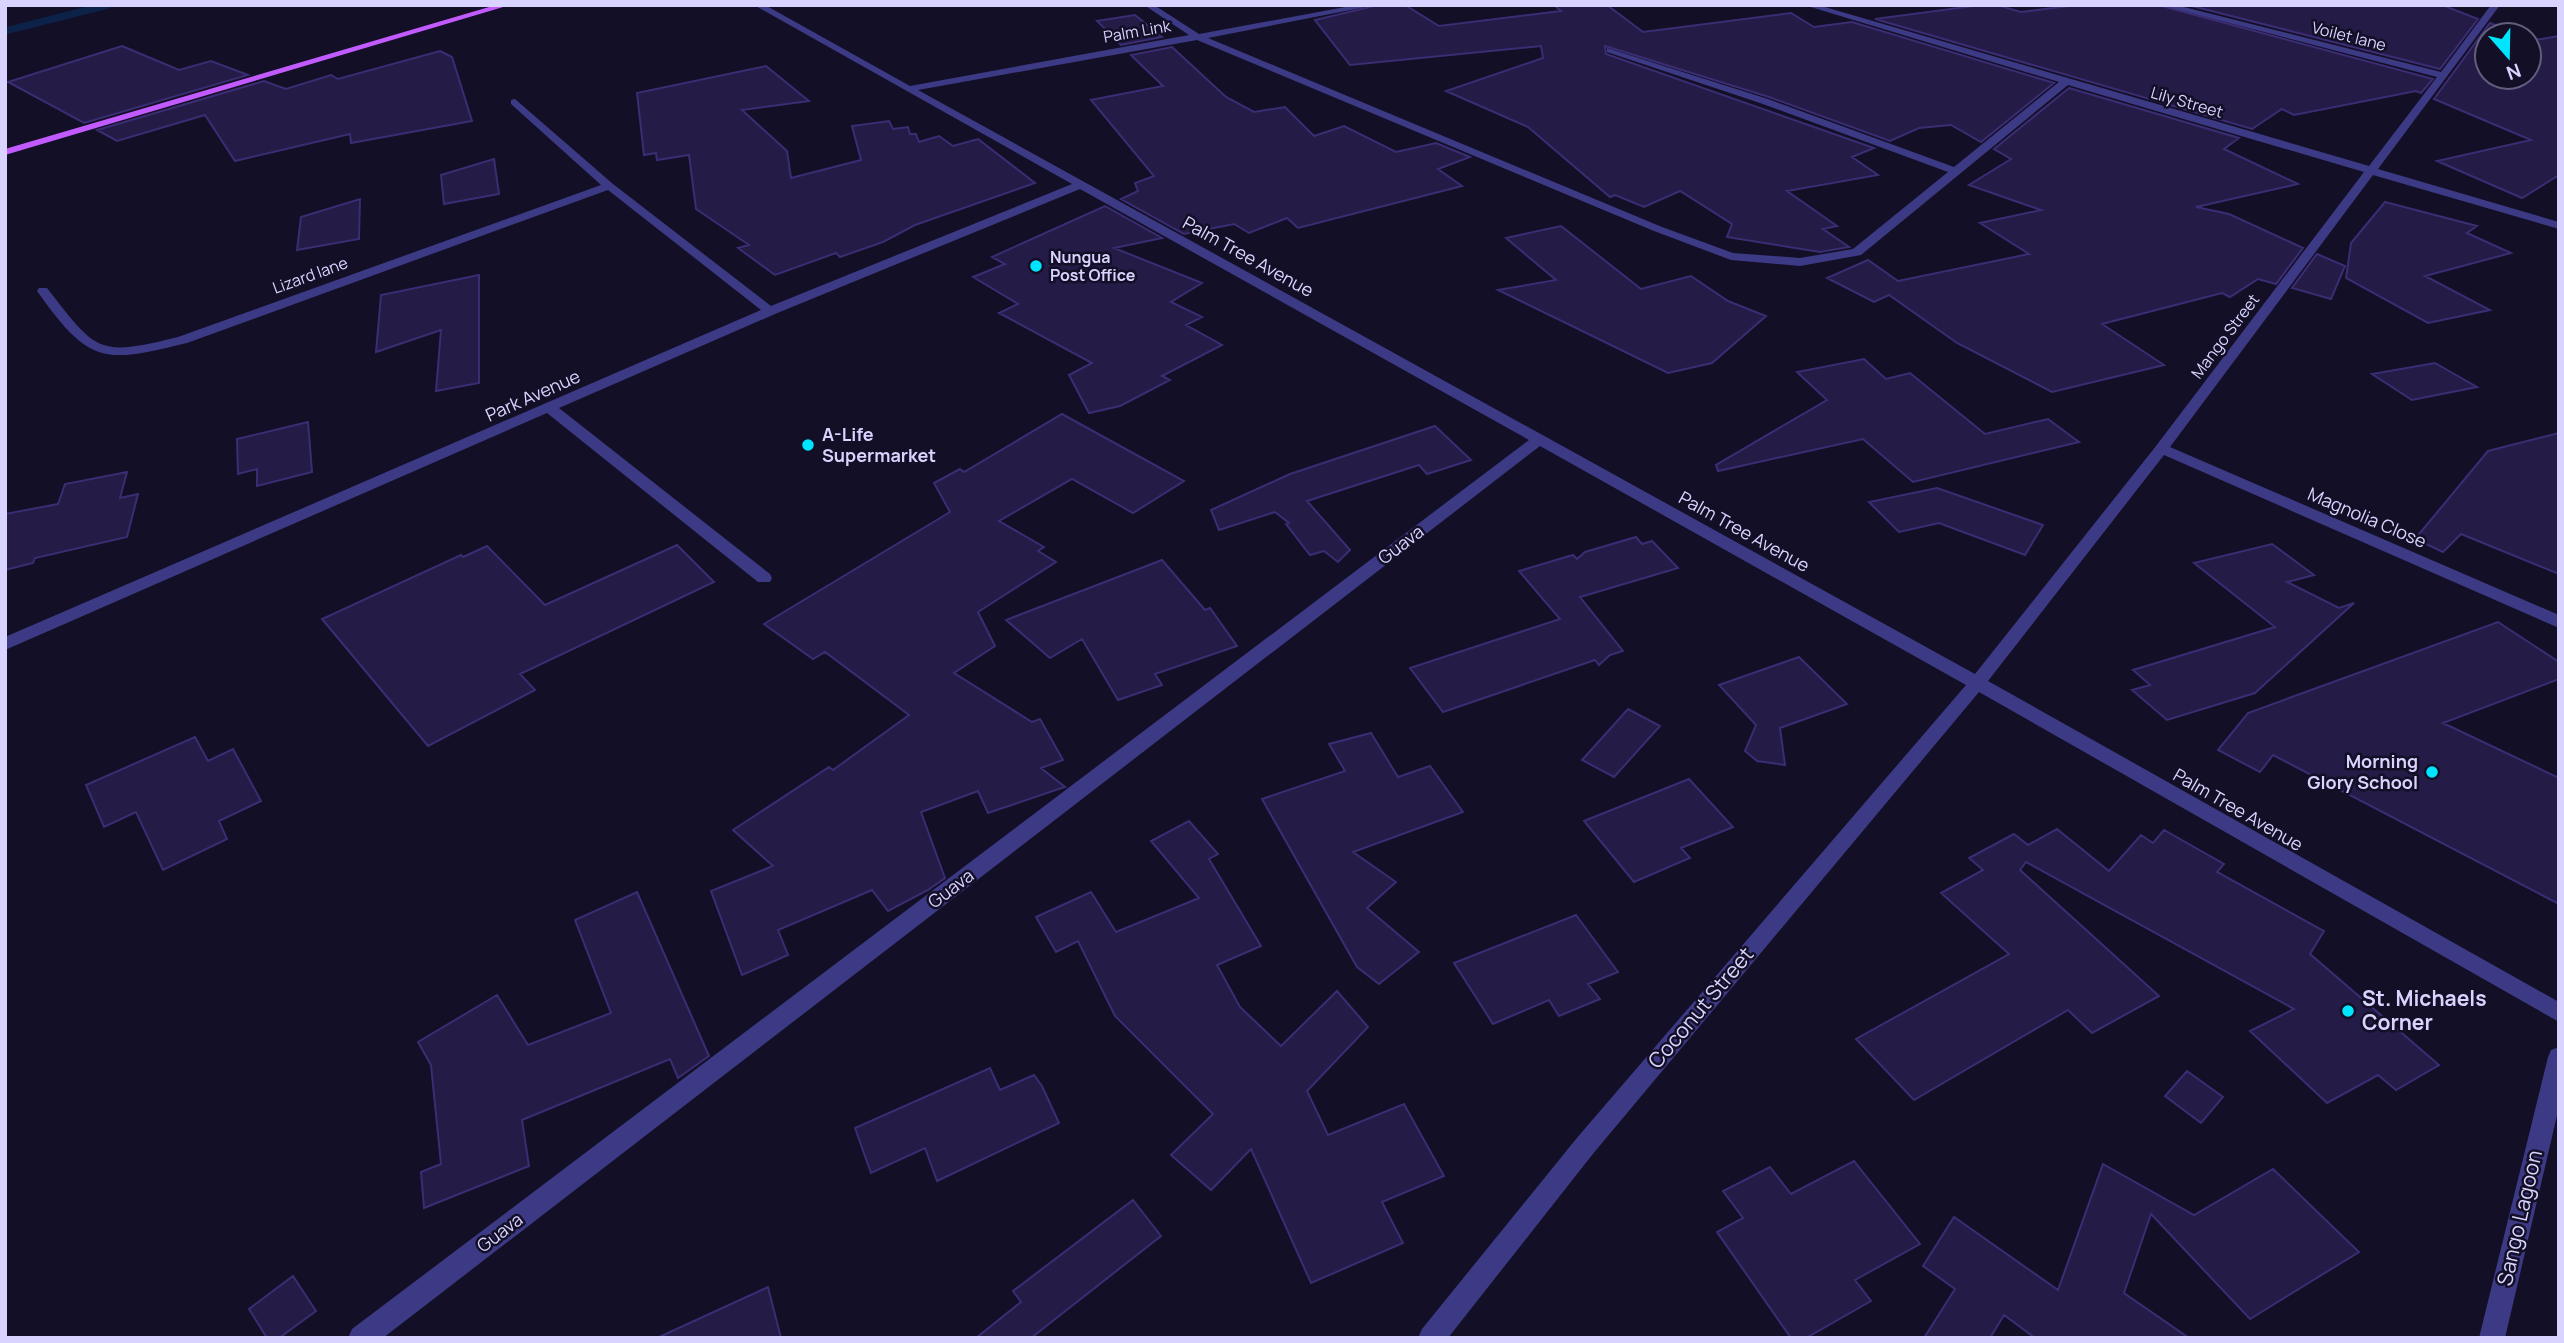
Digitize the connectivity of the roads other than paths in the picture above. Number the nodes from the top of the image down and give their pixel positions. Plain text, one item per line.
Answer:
1 (506, 5) edge
2 (758, 5) edge
3 (1148, 5) edge
4 (1372, 5) edge
5 (1808, 5) edge
6 (2164, 5) edge
7 (2496, 5) edge
8 (1196, 36) junction
9 (1610, 50) dead end
10 (2445, 76) junction
11 (2064, 83) junction
12 (908, 89) junction
13 (515, 102) dead end
14 (5, 152) edge
15 (2372, 171) junction
16 (1956, 172) junction
17 (609, 186) junction
18 (1077, 186) junction
19 (2559, 226) edge
20 (43, 291) dead end
21 (770, 311) junction
22 (551, 409) junction
23 (1539, 440) junction
24 (2161, 449) junction
25 (764, 578) dead end
26 (2559, 622) edge
27 (5, 644) edge
28 (1977, 683) junction
29 (2559, 1013) edge
30 (2559, 1057) edge
31 (361, 1338) edge
32 (1431, 1338) edge
33 (2492, 1338) edge

1 - 14 main road
2 - 12 street, Palm Tree Avenue
3 - 8 street
4 - 8 street, Palm Link
5 - 11 street, Lily Street
6 - 10 street, Voilet lane
7 - 10 street, Mango Street
8 - 12 street, Palm Link
8 - 16 street
9 - 16 street
10 - 15 street, Mango Street
11 - 15 street, Lily Street
11 - 16 street
12 - 18 street, Palm Tree Avenue
13 - 17 street
15 - 19 street, Lily Street
15 - 24 street, Mango Street
17 - 20 street, Lizard lane
17 - 21 street
18 - 21 street, Park Avenue
18 - 23 street, Palm Tree Avenue
21 - 22 street, Park Avenue
22 - 25 street
22 - 27 street, Park Avenue
23 - 28 street, Palm Tree Avenue
23 - 31 street, Guava
24 - 26 street, Magnolia Close
24 - 28 street, Mango Street
28 - 29 street, Palm Tree Avenue
28 - 32 street, Coconut Street
30 - 33 street, Sango Lagoon

